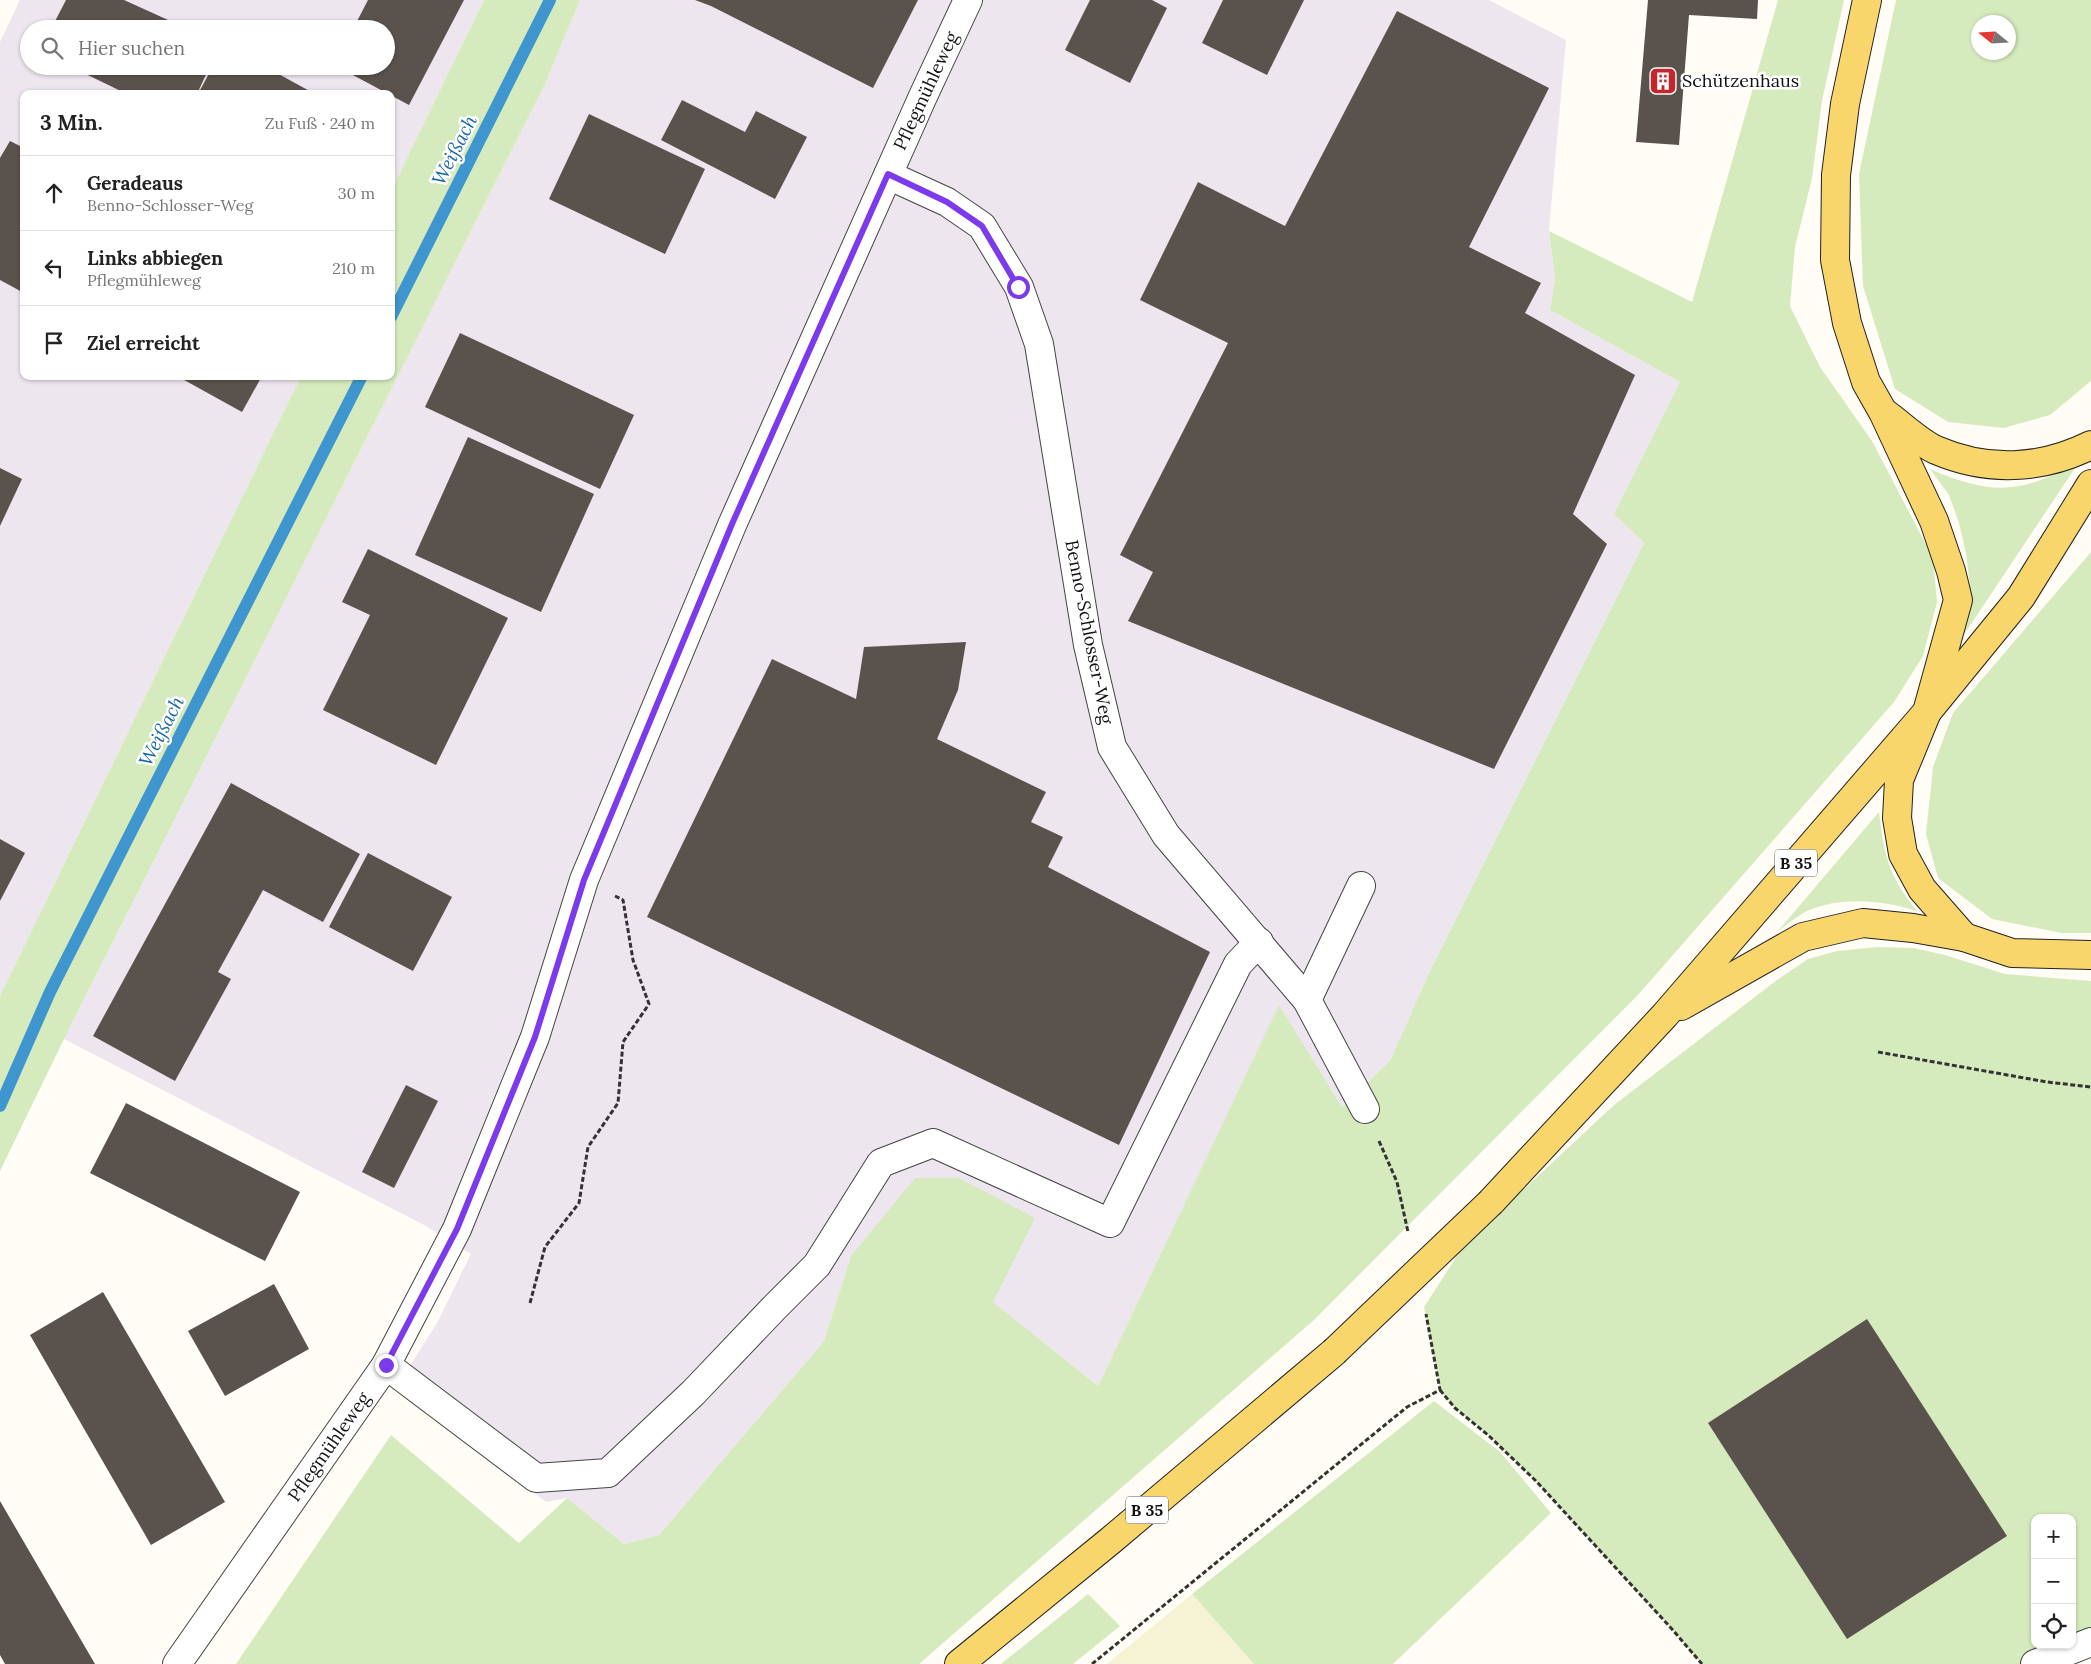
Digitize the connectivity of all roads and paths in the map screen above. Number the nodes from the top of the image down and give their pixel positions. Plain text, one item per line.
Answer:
1 (968, 0) edge
2 (1867, 0) edge
3 (888, 174) junction
4 (1883, 412) junction
5 (2091, 445) edge
6 (2091, 484) edge
7 (1927, 712) junction
8 (584, 880) junction
9 (1361, 886) dead end
10 (1964, 937) junction
11 (1259, 942) junction
12 (2091, 955) edge
13 (1308, 1000) junction
14 (1665, 1015) junction
15 (1878, 1052) dead end
16 (2091, 1087) edge
17 (1365, 1109) joint
18 (1409, 1236) dead end
19 (530, 1303) dead end
20 (1424, 1307) dead end
21 (386, 1365) junction
22 (1440, 1390) junction
23 (2091, 1642) edge
24 (177, 1664) edge
25 (958, 1664) edge
26 (1092, 1664) edge
27 (1702, 1664) edge
28 (2035, 1664) edge

1 - 3 street, Pflegmühleweg
2 - 4 main road
3 - 8 street, Pflegmühleweg
3 - 11 street, Benno-Schlosser-Weg
4 - 5 main road
4 - 7 main road
6 - 7 main road, B 35
7 - 10 main road
7 - 14 main road, B 35
8 - 19 path
8 - 21 street, Pflegmühleweg
9 - 13 street
10 - 12 main road
10 - 14 main road
11 - 13 street, Benno-Schlosser-Weg
11 - 21 street
13 - 17 street, Benno-Schlosser-Weg
14 - 25 main road, B 35, bridge
15 - 16 path
17 - 18 path
20 - 22 path
21 - 24 street, Pflegmühleweg
22 - 26 path
22 - 27 path
23 - 28 street

